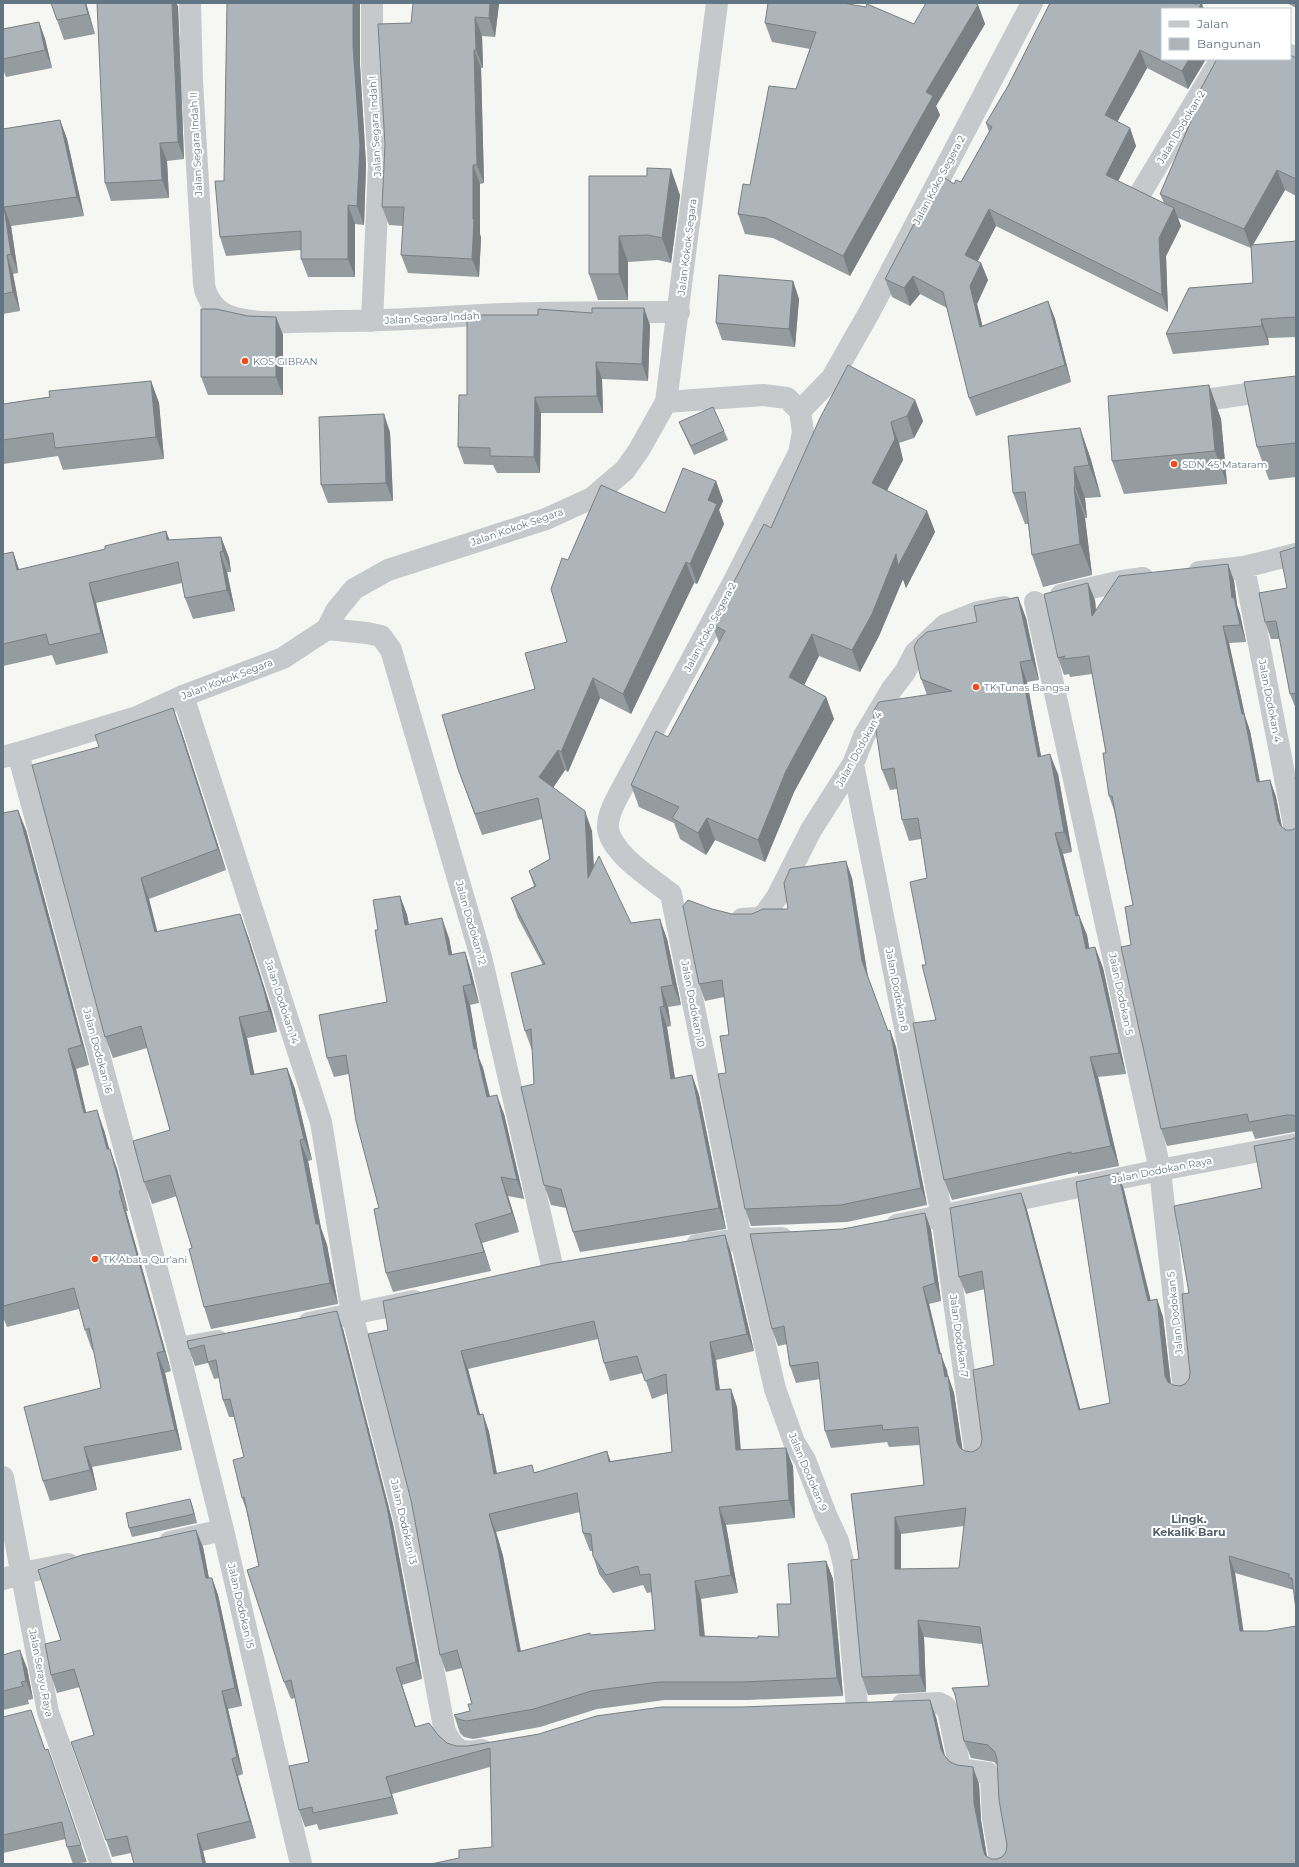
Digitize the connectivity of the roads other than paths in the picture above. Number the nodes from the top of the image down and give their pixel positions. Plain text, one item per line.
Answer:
1 (190, 3) edge
2 (372, 3) edge
3 (717, 3) edge
4 (1032, 3) edge
5 (1220, 60) edge
6 (1140, 194) edge
7 (204, 284) joint
8 (679, 312) junction
9 (372, 321) junction
10 (1296, 387) edge
11 (666, 402) junction
12 (1161, 406) edge
13 (802, 421) junction
14 (1296, 554) edge
15 (1244, 567) junction
16 (1035, 602) junction
17 (327, 629) junction
18 (183, 696) junction
19 (10, 755) edge
20 (853, 764) junction
21 (1296, 835) edge
22 (671, 894) junction
23 (693, 903) edge
24 (721, 914) edge
25 (1296, 1144) edge
26 (1160, 1170) junction
27 (942, 1216) junction
28 (880, 1228) edge
29 (806, 1237) edge
30 (741, 1239) junction
31 (681, 1248) edge
32 (576, 1266) edge
33 (553, 1270) junction
34 (530, 1275) edge
35 (437, 1296) edge
36 (352, 1314) junction
37 (292, 1326) edge
38 (239, 1336) edge
39 (178, 1348) junction
40 (1184, 1391) edge
41 (976, 1457) edge
42 (3, 1477) edge
43 (223, 1530) junction
44 (147, 1547) edge
45 (86, 1561) edge
46 (13, 1576) edge
47 (857, 1707) junction
48 (834, 1708) edge
49 (48, 1712) junction
50 (25, 1718) edge
51 (499, 1746) edge
52 (101, 1864) edge
53 (301, 1864) edge
54 (1000, 1864) edge

1 - 7 street, Jalan Segara Indah II
2 - 9 street, Jalan Segara Indah I
3 - 8 street, Jalan Kokok Segara
4 - 13 street, Jalan Koko Segera 2
5 - 6 street, Jalan Dodokan 2
7 - 9 street, Jalan Segara Indah
8 - 9 street, Jalan Segara Indah
8 - 11 street, Jalan Kokok Segara
10 - 12 street
11 - 13 street
11 - 17 street, Jalan Kokok Segara
13 - 22 street, Jalan Koko Segera 2
14 - 15 street, Jalan Dodokan 4
15 - 16 street, Jalan Dodokan 4
15 - 21 street, Jalan Dodokan 4
16 - 20 street, Jalan Dodokan 4
16 - 26 street, Jalan Dodokan 5
17 - 18 street, Jalan Kokok Segara
17 - 33 street, Jalan Dodokan 12
18 - 19 street, Jalan Kokok Segara
18 - 36 street, Jalan Dodokan 14
19 - 39 street, Jalan Dodokan 16
20 - 24 street, Jalan Dodokan 4
20 - 27 street, Jalan Dodokan 8
22 - 23 street
22 - 30 street, Jalan Dodokan 10
25 - 26 street, Jalan Dodokan Raya
26 - 27 street, Jalan Dodokan Raya
26 - 40 street, Jalan Dodokan 5
27 - 28 street, Jalan Dodokan Raya
27 - 41 street, Jalan Dodokan 7
29 - 30 street
30 - 31 street
30 - 47 street, Jalan Dodokan 9
32 - 33 street
33 - 34 street
35 - 36 street
36 - 37 street
36 - 51 street, Jalan Dodokan 13
38 - 39 street
39 - 43 street, Jalan Dodokan 15
42 - 46 street, Jalan Serayu Raya
43 - 44 street
43 - 53 street, Jalan Dodokan 15
45 - 46 street
46 - 49 street, Jalan Serayu Raya
47 - 48 street
47 - 54 street
49 - 50 street
49 - 52 street, Jalan Serayu Raya

